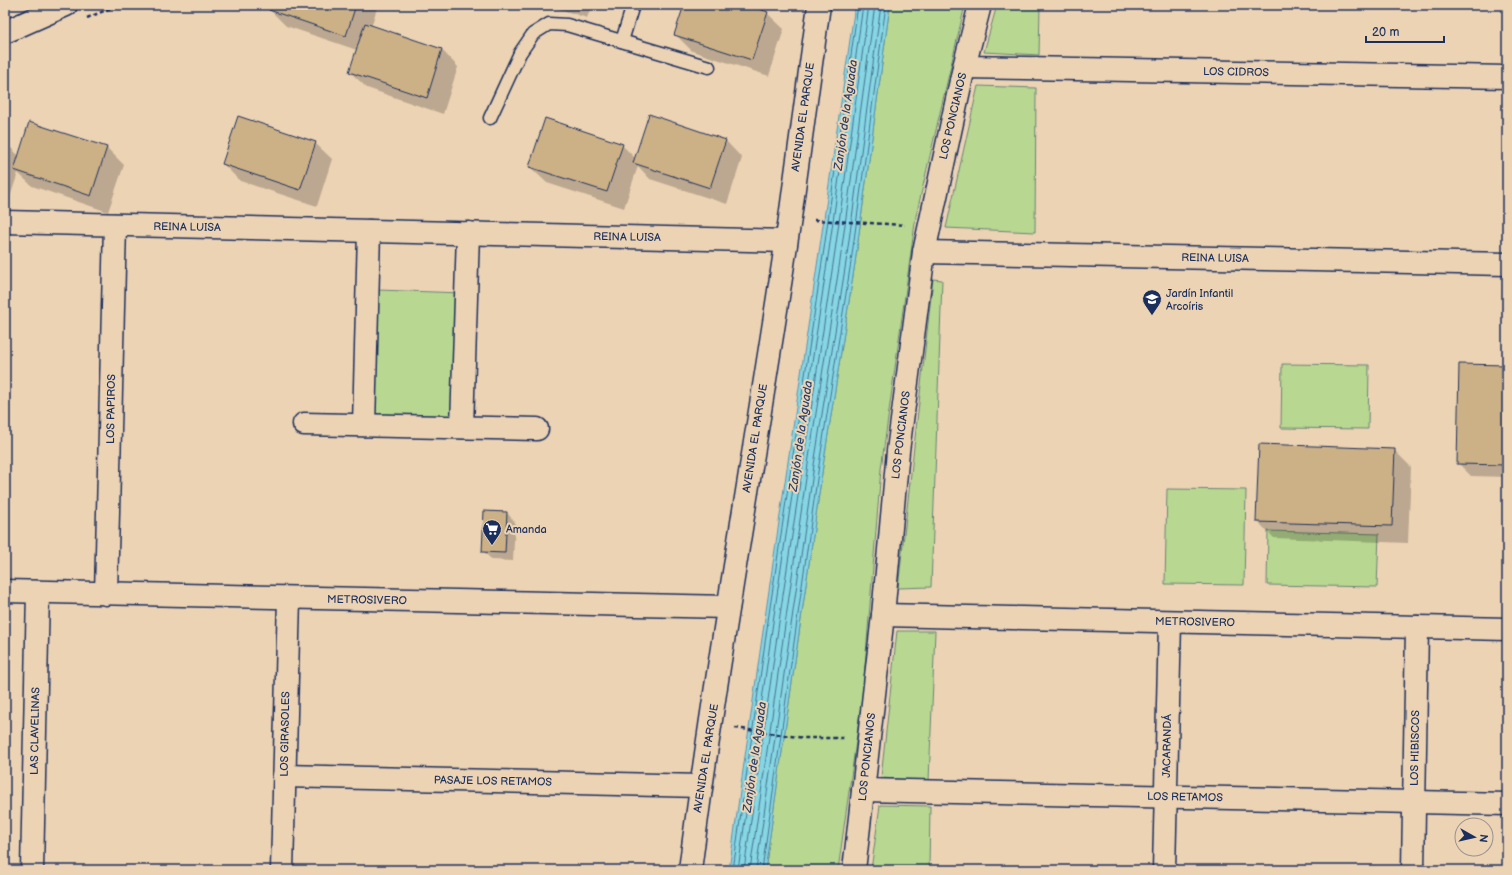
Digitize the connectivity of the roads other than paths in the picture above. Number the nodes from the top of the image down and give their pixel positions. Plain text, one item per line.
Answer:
1 (66, 5) edge
2 (633, 5) edge
3 (818, 5) edge
4 (980, 5) edge
5 (5, 32) edge
6 (622, 41) junction
7 (709, 67) dead end
8 (964, 67) junction
9 (1507, 77) edge
10 (490, 118) dead end
11 (5, 222) edge
12 (115, 225) junction
13 (369, 231) junction
14 (468, 233) junction
15 (786, 241) junction
16 (924, 252) junction
17 (1507, 264) edge
18 (304, 424) dead end
19 (364, 425) junction
20 (462, 427) junction
21 (537, 429) dead end
22 (5, 591) edge
23 (38, 592) junction
24 (106, 594) junction
25 (289, 598) junction
26 (728, 607) junction
27 (883, 615) junction
28 (1170, 622) junction
29 (1417, 627) junction
30 (1507, 629) edge
31 (284, 776) junction
32 (701, 786) junction
33 (863, 790) junction
34 (1166, 796) junction
35 (1414, 802) junction
36 (1507, 804) edge
37 (32, 870) edge
38 (282, 870) edge
39 (690, 870) edge
40 (854, 870) edge
41 (1164, 870) edge
42 (1412, 870) edge

1 - 5 street
2 - 6 lane
3 - 15 street, AVENIDA EL PARQUE
4 - 8 street, LOS PONCIANOS
6 - 7 lane
6 - 10 lane
8 - 9 street, LOS CIDROS
8 - 16 street, LOS PONCIANOS
11 - 12 street, REINA LUISA
12 - 13 street, REINA LUISA
12 - 24 street, LOS PAPIROS
13 - 14 street, REINA LUISA
13 - 19 street
14 - 15 street, REINA LUISA
14 - 20 street
15 - 26 street, AVENIDA EL PARQUE
16 - 17 street, REINA LUISA
16 - 27 street, LOS PONCIANOS
18 - 19 street
19 - 20 street
20 - 21 street
22 - 23 street, METROSIVERO
23 - 24 street, METROSIVERO
23 - 37 street, LAS CLAVELINAS
24 - 25 street, METROSIVERO
25 - 26 street, METROSIVERO
25 - 31 street, LOS GIRASOLES
26 - 32 street, AVENIDA EL PARQUE
27 - 28 street, METROSIVERO
27 - 33 street, LOS PONCIANOS
28 - 29 street, METROSIVERO
28 - 34 street, JACARANDÁ
29 - 30 street, METROSIVERO
29 - 35 street, LOS HIBISCOS
31 - 32 street, PASAJE LOS RETAMOS
31 - 38 street, LOS GIRASOLES
32 - 39 street, AVENIDA EL PARQUE
33 - 34 street, LOS RETAMOS
33 - 40 street, LOS PONCIANOS
34 - 35 street, LOS RETAMOS
34 - 41 street, JACARANDÁ
35 - 36 street, LOS RETAMOS
35 - 42 street, LOS HIBISCOS

